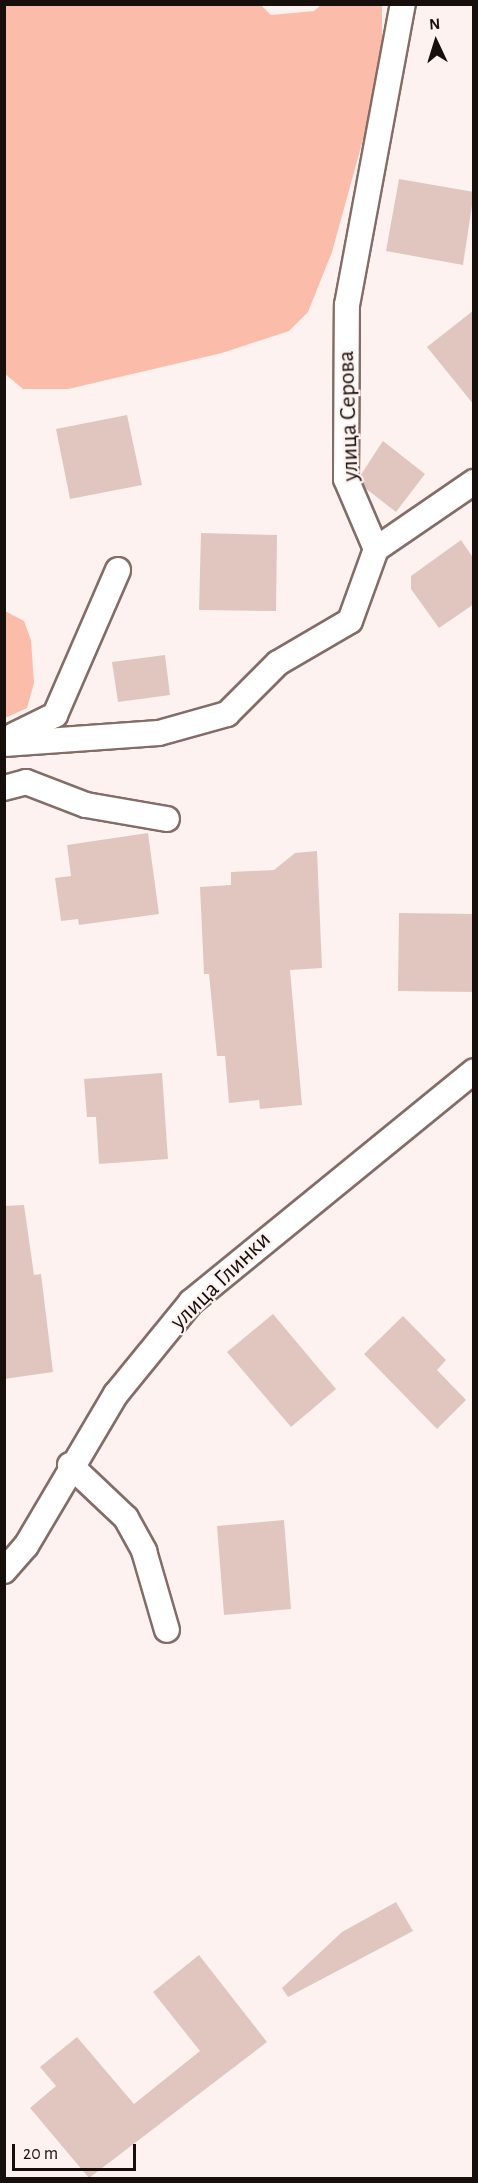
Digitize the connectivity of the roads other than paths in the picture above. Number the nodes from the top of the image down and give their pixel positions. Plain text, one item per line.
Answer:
1 (403, 4) edge
2 (474, 482) edge
3 (376, 549) junction
4 (117, 570) dead end
5 (4, 739) edge
6 (4, 744) edge
7 (4, 788) edge
8 (167, 819) dead end
9 (474, 1071) edge
10 (70, 1465) junction
11 (4, 1571) edge
12 (167, 1630) dead end

1 - 3 lane, улица Серова
2 - 3 lane
3 - 6 lane
4 - 5 lane
7 - 8 lane
9 - 10 lane, улица Глинки
10 - 11 lane, улица Глинки
10 - 12 lane

